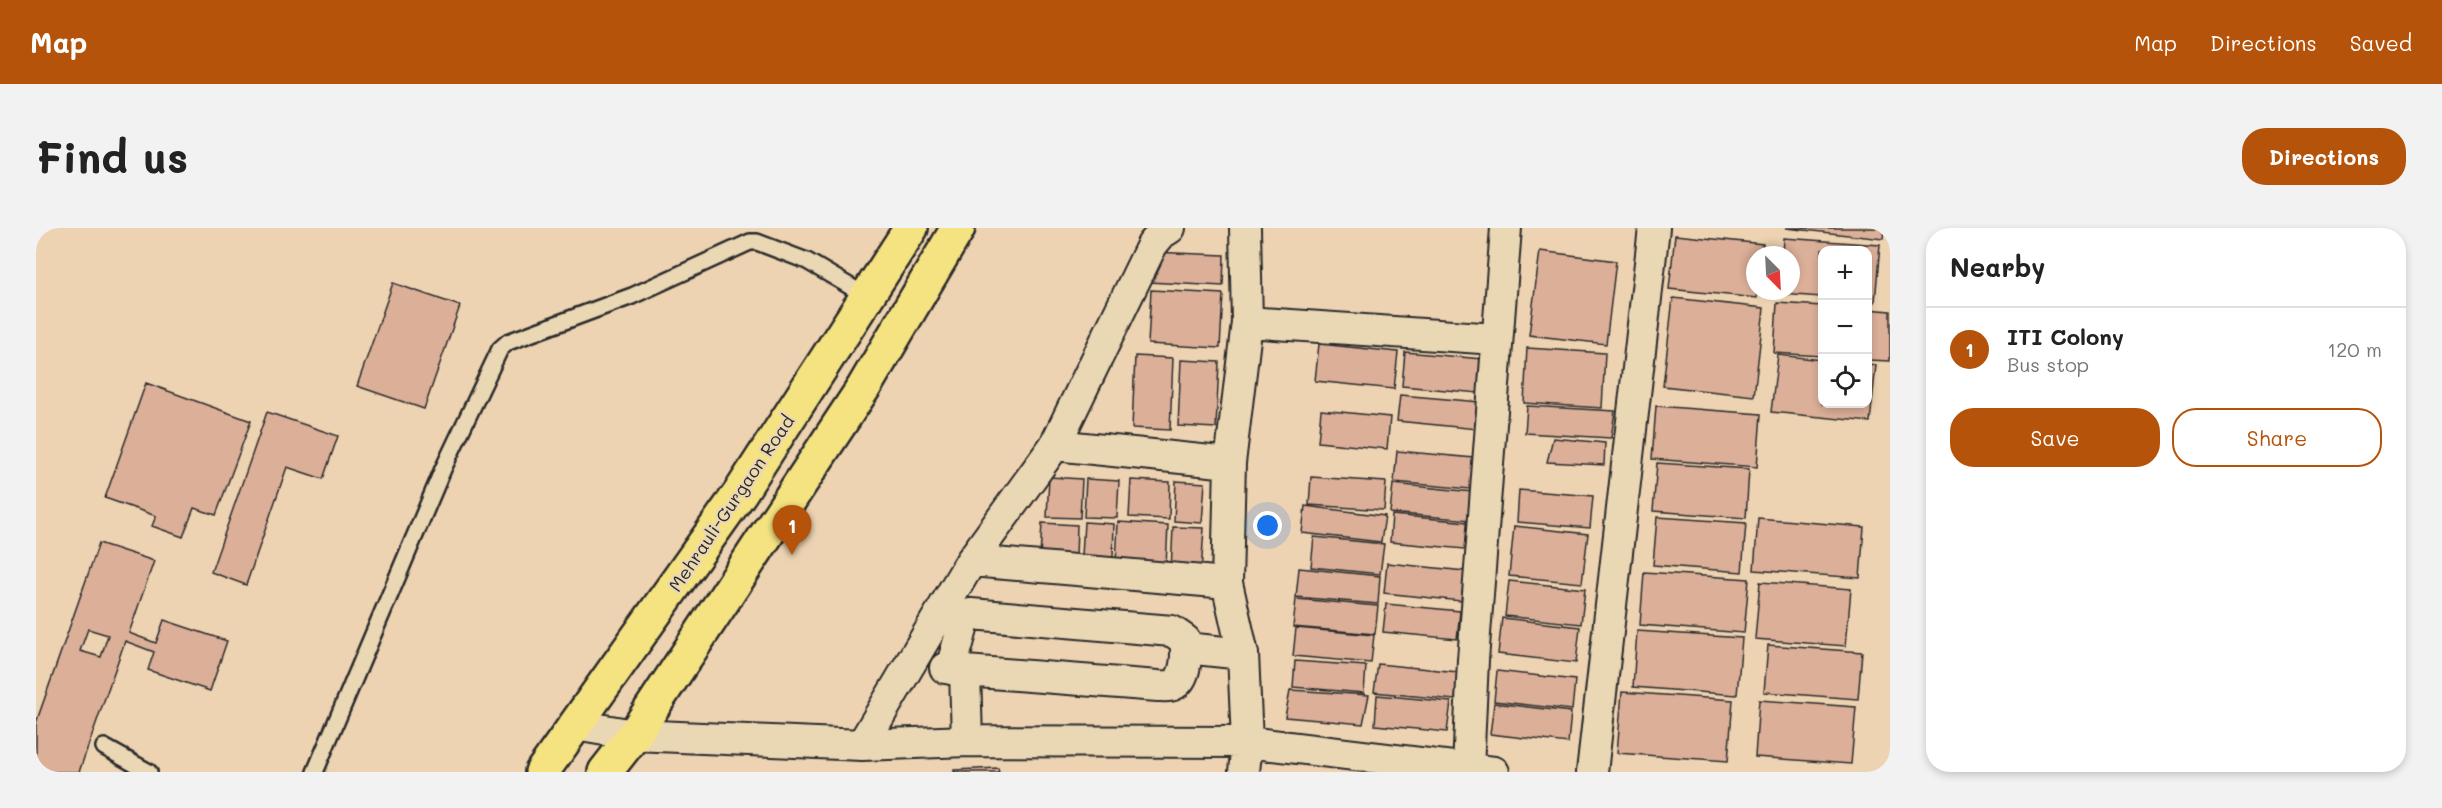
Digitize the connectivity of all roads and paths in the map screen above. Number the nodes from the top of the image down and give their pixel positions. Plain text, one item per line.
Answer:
1 (911, 228) edge
2 (958, 228) edge
3 (1170, 228) edge
4 (1245, 228) edge
5 (1506, 228) edge
6 (1654, 228) edge
7 (868, 297) junction
8 (1247, 322) junction
9 (1496, 339) junction
10 (1055, 445) junction
11 (1230, 463) junction
12 (971, 561) junction
13 (1227, 583) junction
14 (1186, 648) junction
15 (1243, 654) junction
16 (909, 663) junction
17 (958, 670) junction
18 (575, 725) junction
19 (634, 735) junction
20 (967, 741) junction
21 (1247, 742) junction
22 (862, 745) junction
23 (104, 747) dead end
24 (1481, 771) edge
25 (149, 772) edge
26 (315, 772) edge
27 (542, 772) edge
28 (605, 772) edge
29 (1244, 772) edge
30 (1592, 772) edge

1 - 7 main road, Mehrauli-Gurgaon Road
2 - 19 main road
3 - 10 street
4 - 8 street
5 - 9 street
6 - 30 street
7 - 18 main road, Mehrauli-Gurgaon Road
7 - 26 lane
8 - 9 street
8 - 11 street
9 - 24 street
10 - 11 street
10 - 12 street
11 - 13 street
12 - 13 street
12 - 16 street
13 - 15 street
14 - 15 street
14 - 17 street
14 - 17 street
15 - 21 street
16 - 17 street
16 - 22 street
17 - 20 street
18 - 19 street
18 - 27 main road, Mehrauli-Gurgaon Road
19 - 22 street
19 - 28 main road
20 - 21 street
20 - 22 street
21 - 24 street
21 - 29 street
23 - 25 lane

